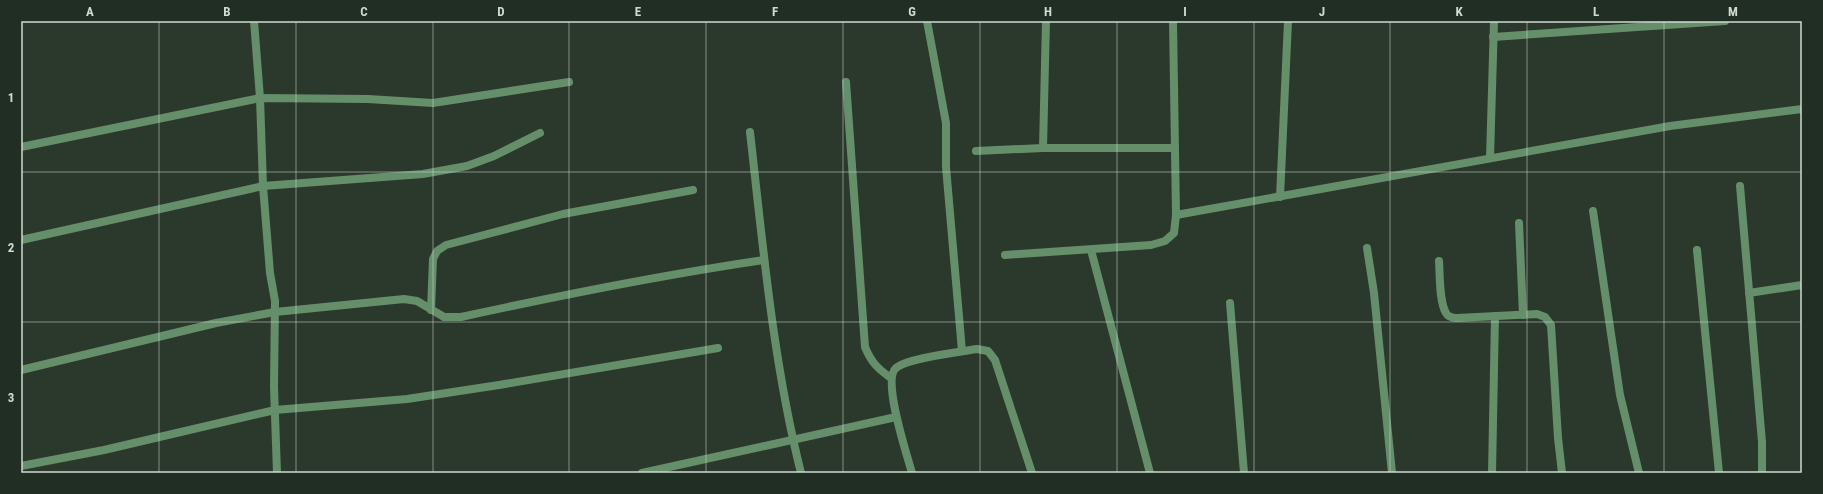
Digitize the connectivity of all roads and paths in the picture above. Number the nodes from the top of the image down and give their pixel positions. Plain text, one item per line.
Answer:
1 (254, 21) edge
2 (927, 21) edge
3 (1046, 21) edge
4 (1173, 21) edge
5 (1288, 21) edge
6 (1494, 21) edge
7 (1725, 21) edge
8 (1626, 25) edge
9 (1493, 38) junction
10 (570, 82) dead end
11 (846, 82) dead end
12 (260, 98) junction
13 (1802, 109) edge
14 (540, 132) dead end
15 (750, 132) dead end
16 (21, 147) edge
17 (1043, 148) junction
18 (1175, 148) junction
19 (976, 151) dead end
20 (1490, 158) junction
21 (263, 186) junction
22 (1740, 186) dead end
23 (693, 190) dead end
24 (1280, 197) junction
25 (1593, 211) dead end
26 (1176, 215) junction
27 (1519, 223) dead end
28 (21, 240) edge
29 (1367, 248) dead end
30 (1091, 250) junction
31 (1697, 250) dead end
32 (1005, 255) dead end
33 (764, 260) junction
34 (1439, 261) dead end
35 (1802, 285) edge
36 (1749, 293) junction
37 (1230, 302) dead end
38 (431, 310) junction
39 (275, 312) junction
40 (1522, 315) junction
41 (1495, 316) junction
42 (718, 348) dead end
43 (962, 351) junction
44 (21, 370) edge
45 (892, 378) junction
46 (275, 410) junction
47 (896, 417) junction
48 (792, 440) junction
49 (21, 466) edge
50 (657, 471) edge
51 (277, 473) edge
52 (642, 473) edge
53 (801, 473) edge
54 (912, 473) edge
55 (1032, 473) edge
56 (1150, 473) edge
57 (1244, 473) edge
58 (1392, 473) edge
59 (1492, 473) edge
60 (1562, 473) edge
61 (1639, 473) edge
62 (1719, 473) edge
63 (1762, 473) edge

1 - 12 street
2 - 43 street
3 - 17 street
4 - 18 street
5 - 24 street
6 - 9 street
7 - 8 street
8 - 9 street
9 - 20 street
10 - 12 street
11 - 45 street
12 - 16 street
12 - 21 street
13 - 20 street
14 - 21 street
15 - 33 street
17 - 18 street
17 - 19 street
18 - 26 street
20 - 24 street
21 - 28 street
21 - 39 street
22 - 36 street
23 - 38 street
24 - 26 street
25 - 61 street
26 - 30 street
27 - 40 street
29 - 58 street
30 - 32 street
30 - 56 street
31 - 62 street
33 - 38 street
33 - 48 street
34 - 41 street
35 - 36 street
36 - 63 street
37 - 57 street
38 - 39 street
39 - 44 street
39 - 46 street
40 - 41 street
40 - 60 street
41 - 59 street
42 - 46 street
43 - 45 street
43 - 55 street
45 - 47 street
46 - 49 street
46 - 51 street
47 - 48 street
47 - 54 street
48 - 50 street
48 - 53 street
50 - 52 street

